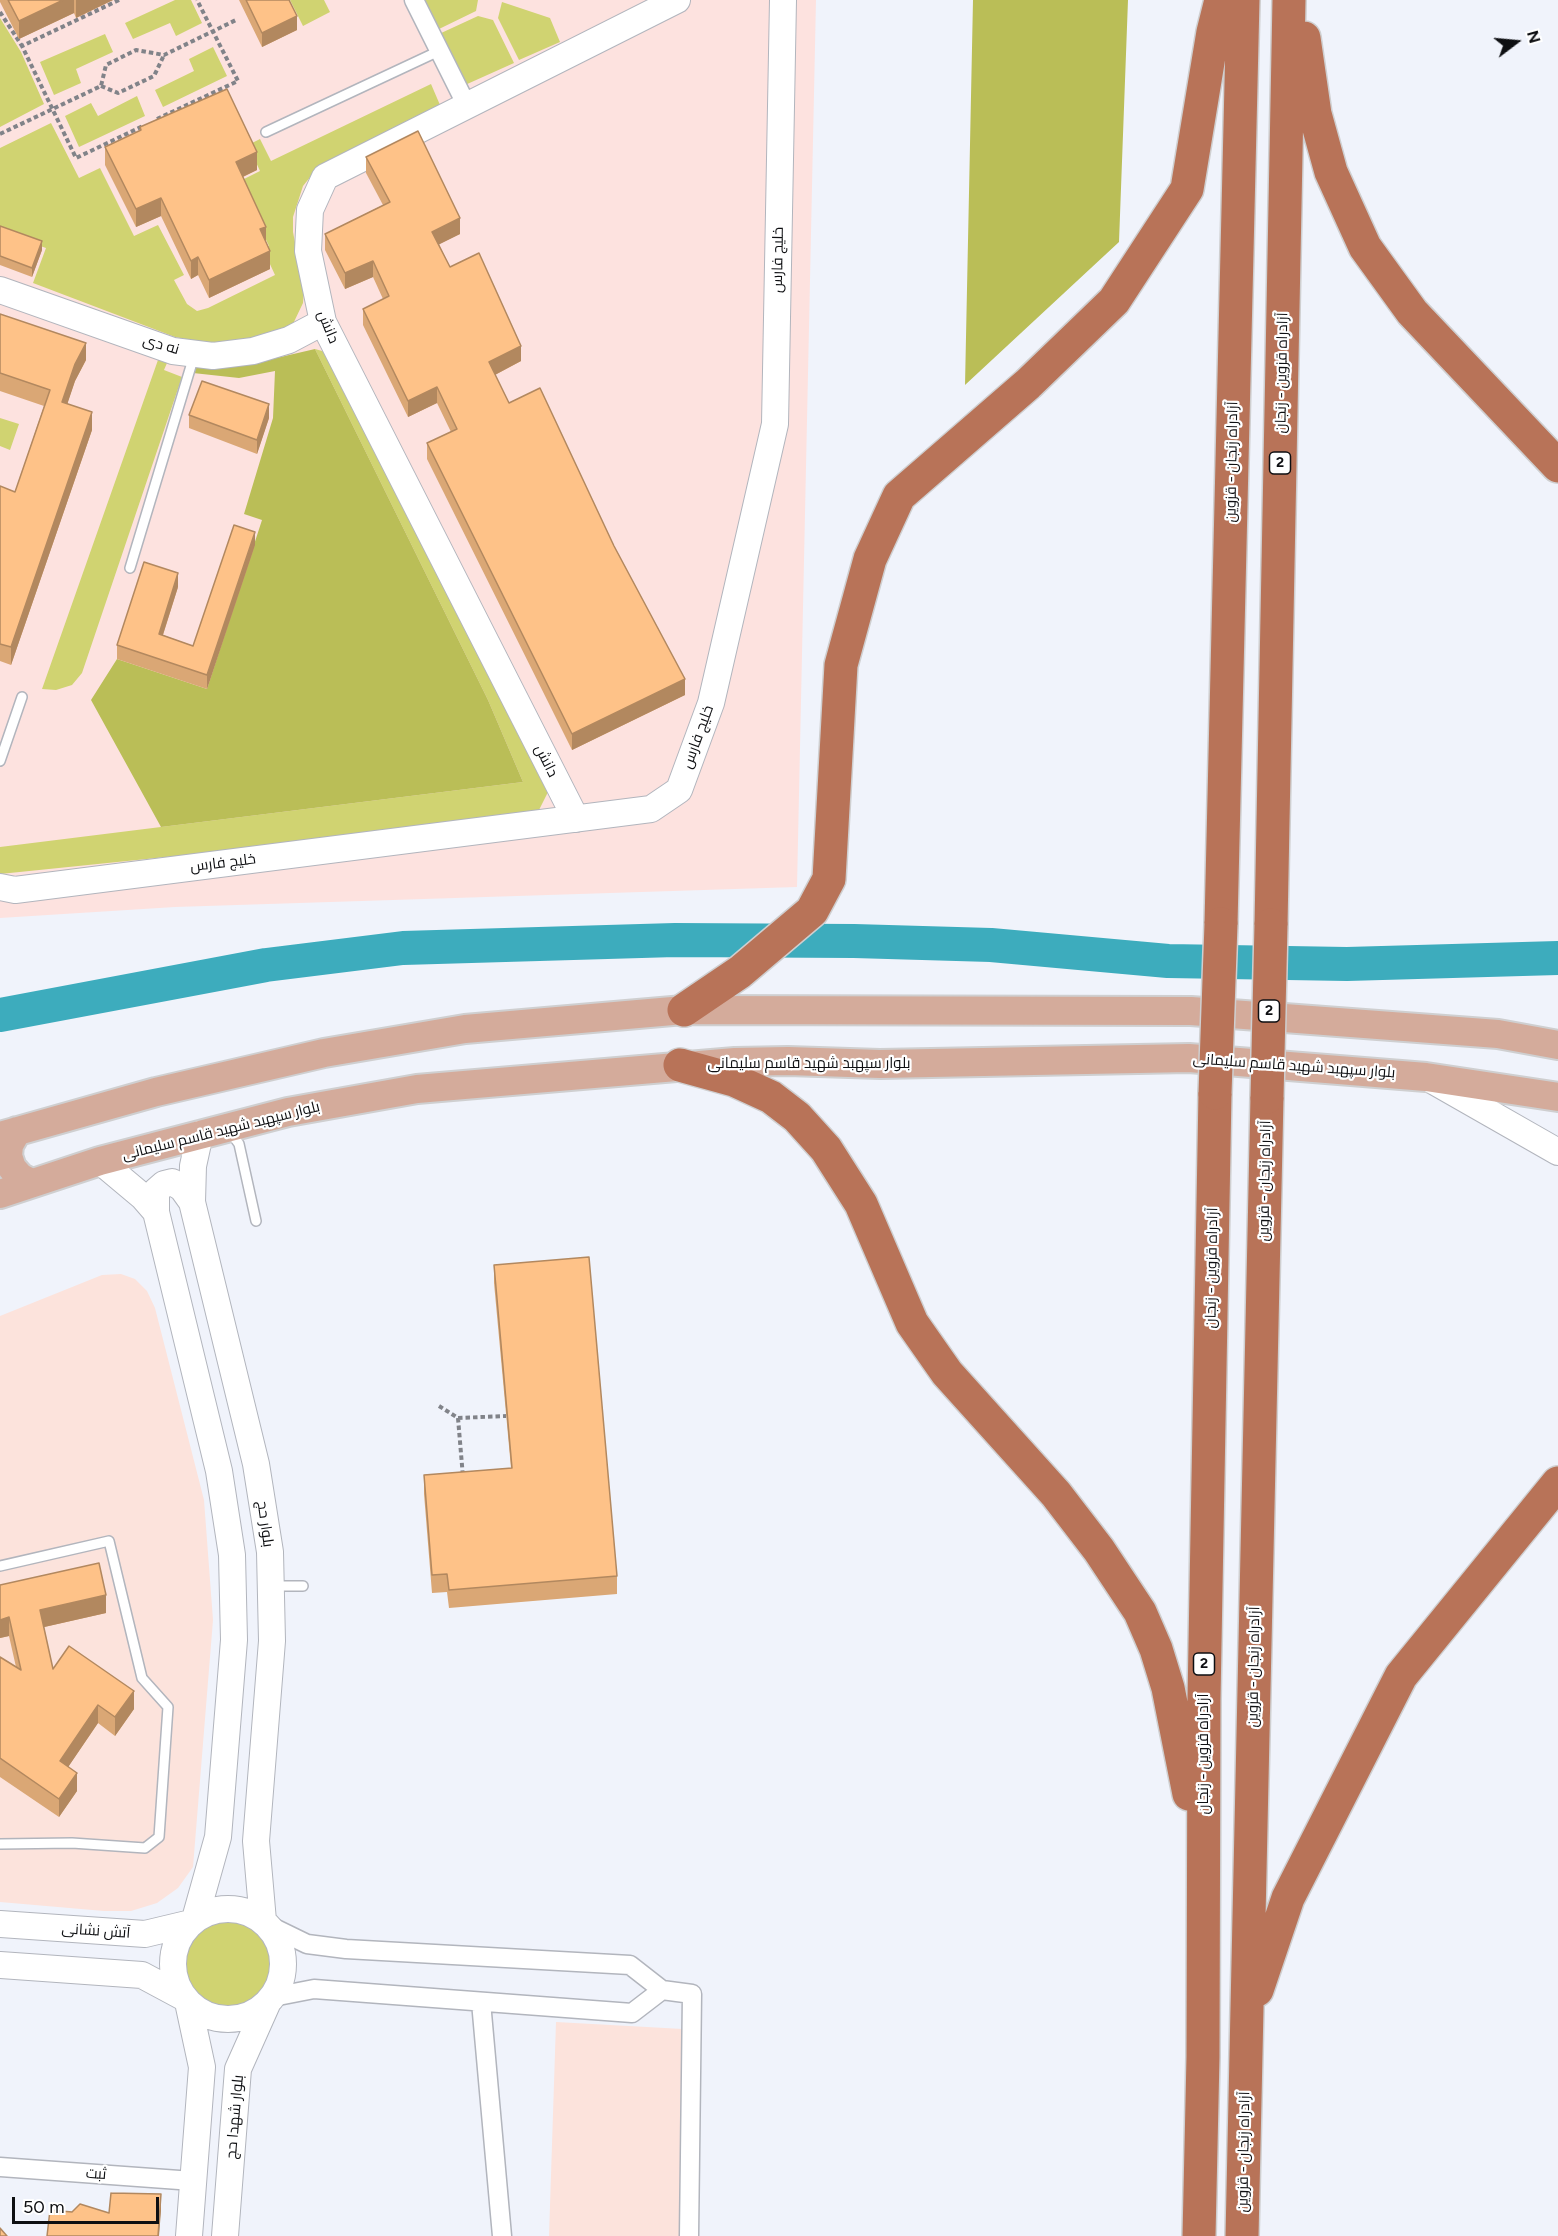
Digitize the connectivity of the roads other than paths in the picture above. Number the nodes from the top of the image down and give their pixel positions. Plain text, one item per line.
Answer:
1 (414, 0) edge
2 (783, 0) edge
3 (1221, 0) edge
4 (1243, 0) edge
5 (1289, 0) edge
6 (1298, 0) edge
7 (666, 3) edge
8 (439, 51) junction
9 (467, 106) junction
10 (266, 132) dead end
11 (0, 290) edge
12 (323, 322) junction
13 (195, 353) junction
14 (1558, 466) edge
15 (130, 568) dead end
16 (22, 697) dead end
17 (0, 761) edge
18 (576, 819) junction
19 (0, 887) edge
20 (684, 1010) junction
21 (1558, 1045) edge
22 (680, 1065) junction
23 (1426, 1077) junction
24 (1215, 1093) joint
25 (1267, 1097) joint
26 (1558, 1097) edge
27 (210, 1131) junction
28 (8, 1133) edge
29 (1558, 1152) edge
30 (100, 1161) junction
31 (32, 1183) junction
32 (0, 1194) edge
33 (192, 1202) junction
34 (156, 1212) junction
35 (256, 1221) dead end
36 (1558, 1483) edge
37 (0, 1566) edge
38 (272, 1586) junction
39 (303, 1586) dead end
40 (0, 1844) edge
41 (1203, 1863) junction
42 (193, 1921) junction
43 (266, 1923) junction
44 (0, 1924) edge
45 (0, 1965) edge
46 (662, 1990) junction
47 (186, 1999) junction
48 (270, 2000) junction
49 (481, 2002) junction
50 (1247, 2020) junction
51 (0, 2167) edge
52 (193, 2181) junction
53 (189, 2236) edge
54 (225, 2236) edge
55 (502, 2236) edge
56 (689, 2236) edge
57 (1199, 2236) edge
58 (1242, 2236) edge

1 - 8 street
2 - 18 main road, خلیج فارس
3 - 20 highway
4 - 24 highway, آزادراه زنجان - قزوین / 2, bridge
5 - 25 highway, آزادراه قزوین - زنجان / 2, bridge
6 - 14 highway
7 - 9 main road, دانش
8 - 9 street
8 - 10 lane
9 - 12 main road, دانش
11 - 13 main road, نه دی
12 - 13 main road, نه دی
12 - 18 main road, دانش
13 - 15 lane
16 - 17 lane
18 - 19 main road, خلیج فارس
20 - 21 main road
20 - 28 main road
22 - 23 main road, بلوار سپهبد شهید قاسم سلیمانی
22 - 27 main road, بلوار سپهبد شهید قاسم سلیمانی
22 - 41 highway
23 - 26 main road, بلوار سپهبد شهید قاسم سلیمانی
23 - 29 main road
24 - 41 highway, آزادراه قزوین - زنجان / 2
25 - 50 highway, آزادراه زنجان - قزوین / 2
27 - 30 main road, بلوار سپهبد شهید قاسم سلیمانی
27 - 33 main road, بلوار حج
27 - 35 lane
28 - 31 main road
30 - 31 main road, بلوار سپهبد شهید قاسم سلیمانی
30 - 34 main road
31 - 32 main road, بلوار سپهبد شهید قاسم سلیمانی
33 - 34 main road
33 - 38 main road, بلوار حج
34 - 42 main road
36 - 50 highway
37 - 40 lane
38 - 39 lane
38 - 43 main road, بلوار حج
41 - 57 highway, آزادراه قزوین - زنجان / 2
42 - 43 main road
42 - 44 main road, آتش نشانی
42 - 47 main road
43 - 46 street
43 - 48 main road
45 - 47 main road
46 - 49 street
46 - 56 street
47 - 48 main road
47 - 52 main road
48 - 49 street
48 - 54 main road, بلوار شهدا حج
49 - 55 street
50 - 58 highway, آزادراه زنجان - قزوین / 2
51 - 52 street, ثبت
52 - 53 main road

